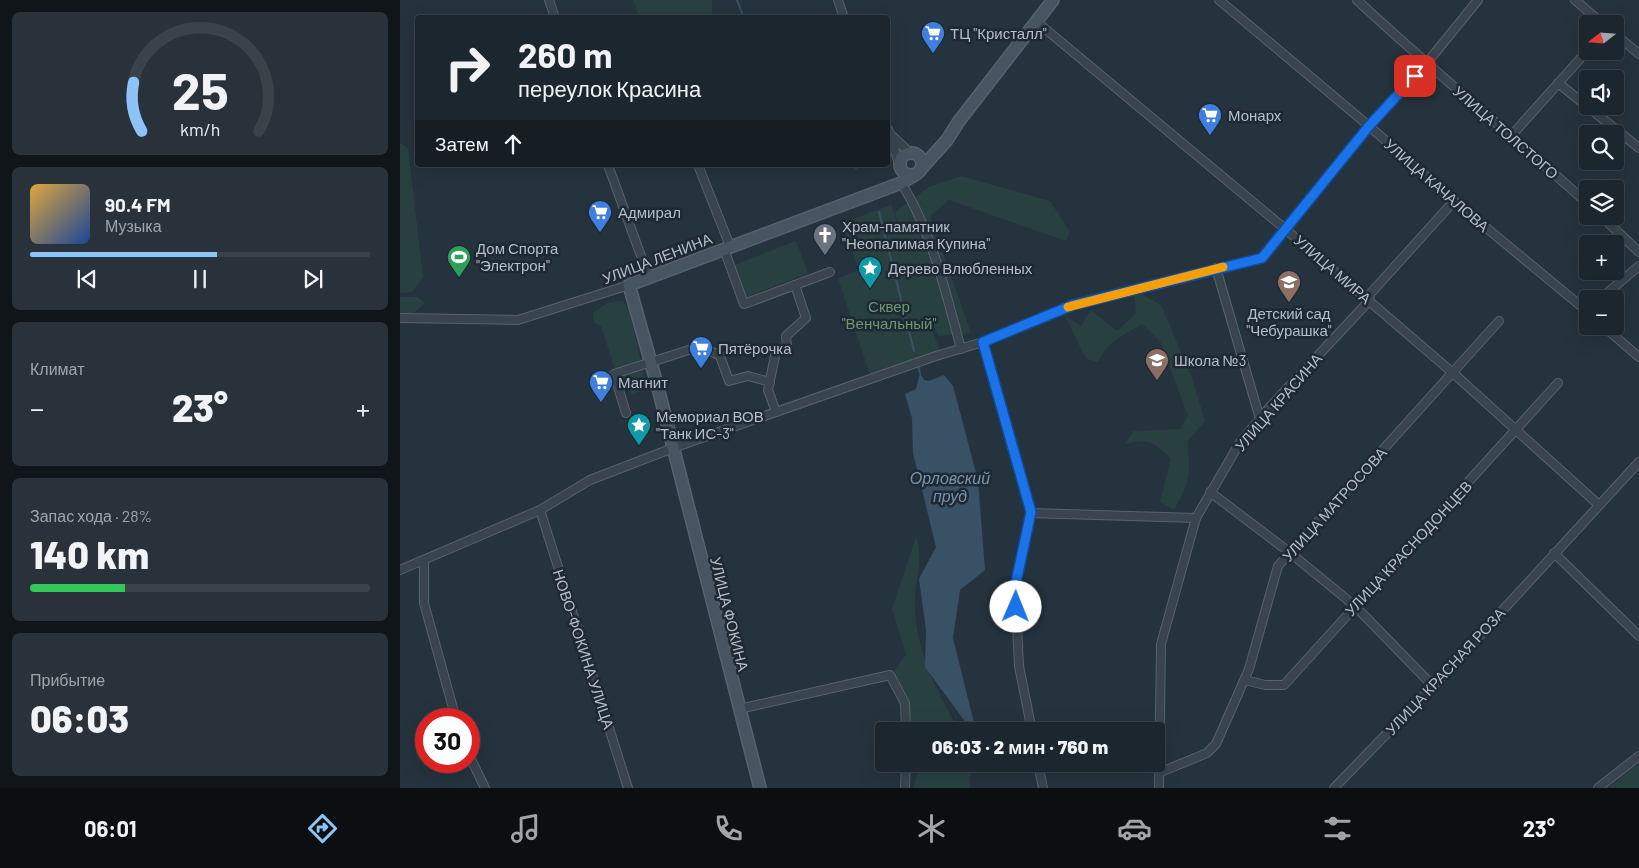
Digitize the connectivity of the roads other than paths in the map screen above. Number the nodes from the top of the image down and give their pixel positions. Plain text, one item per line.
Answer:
1 (549, 0) edge
2 (838, 0) edge
3 (1053, 0) edge
4 (1219, 0) edge
5 (1357, 0) edge
6 (1478, 0) edge
7 (1575, 0) edge
8 (554, 15) edge
9 (843, 15) edge
10 (1592, 15) edge
11 (1037, 22) junction
12 (1624, 42) edge
13 (1639, 54) edge
14 (1579, 60) edge
15 (1426, 64) junction
16 (1558, 83) junction
17 (1369, 126) junction
18 (890, 133) edge
19 (1512, 135) junction
20 (890, 137) edge
21 (947, 140) junction
22 (1639, 148) edge
23 (912, 153) junction
24 (609, 167) edge
25 (699, 167) edge
26 (900, 167) junction
27 (918, 172) junction
28 (901, 183) junction
29 (879, 190) junction
30 (1579, 196) edge
31 (1454, 201) junction
32 (1610, 225) edge
33 (1284, 228) junction
34 (727, 248) junction
35 (1639, 252) edge
36 (1639, 266) edge
37 (1216, 268) junction
38 (830, 272) dead end
39 (649, 278) junction
40 (629, 285) junction
41 (796, 285) junction
42 (1611, 290) edge
43 (1369, 301) junction
44 (1579, 304) edge
45 (400, 318) edge
46 (1499, 321) dead end
47 (1613, 335) edge
48 (983, 342) junction
49 (961, 349) junction
50 (1639, 357) edge
51 (650, 361) junction
52 (1453, 373) junction
53 (770, 382) junction
54 (1558, 383) dead end
55 (776, 412) junction
56 (626, 414) dead end
57 (1260, 419) junction
58 (1516, 430) junction
59 (673, 448) junction
60 (1639, 462) edge
61 (1210, 492) junction
62 (1599, 505) junction
63 (540, 510) junction
64 (1031, 512) junction
65 (1196, 518) junction
66 (1289, 552) junction
67 (1554, 552) junction
68 (424, 560) junction
69 (400, 570) edge
70 (1355, 606) junction
71 (1639, 636) edge
72 (1245, 680) junction
73 (1433, 686) junction
74 (453, 708) edge
75 (739, 709) junction
76 (906, 722) edge
77 (1030, 722) edge
78 (1160, 722) edge
79 (1639, 756) edge
80 (1165, 770) edge
81 (906, 772) edge
82 (1040, 772) edge
83 (1160, 772) edge
84 (478, 773) edge
85 (485, 788) edge
86 (628, 788) edge
87 (760, 788) edge
88 (905, 788) edge
89 (1043, 788) edge
90 (1159, 788) edge
91 (1334, 788) edge
92 (1598, 788) edge

1 - 8 street
2 - 9 street
3 - 11 main road, УЛИЦА ЛЕНИНА
4 - 17 street, УЛИЦА КАЧАЛОВА
5 - 15 street, УЛИЦА ТОЛСТОГО
6 - 15 street
7 - 10 street
11 - 21 main road, УЛИЦА ЛЕНИНА
11 - 33 street, УЛИЦА МИРА
12 - 13 street
14 - 16 street
15 - 17 street
15 - 19 street, УЛИЦА ТОЛСТОГО
16 - 19 street
16 - 22 street
17 - 31 street, УЛИЦА КАЧАЛОВА
17 - 33 street
18 - 23 street
19 - 30 street, УЛИЦА ТОЛСТОГО
20 - 26 street
21 - 23 main road
21 - 27 main road, УЛИЦА ЛЕНИНА
23 - 26 main road
23 - 27 main road
24 - 39 street
25 - 34 street
26 - 27 main road
26 - 29 main road
27 - 28 main road, УЛИЦА ЛЕНИНА
28 - 29 main road, УЛИЦА ЛЕНИНА
28 - 49 street
29 - 34 main road, УЛИЦА ЛЕНИНА
31 - 43 street, УЛИЦА КРАСИНА
31 - 44 street, УЛИЦА КАЧАЛОВА
32 - 35 street
33 - 37 street
33 - 43 street, УЛИЦА МИРА
34 - 39 main road, УЛИЦА ЛЕНИНА
34 - 41 street
36 - 42 street
37 - 48 street
37 - 57 street
38 - 41 street
39 - 40 main road, УЛИЦА ЛЕНИНА
40 - 45 street, УЛИЦА ЛЕНИНА
40 - 51 main road, УЛИЦА ФОКИНА
41 - 53 street
43 - 52 street, УЛИЦА МИРА
43 - 57 street, УЛИЦА КРАСИНА
46 - 52 street, УЛИЦА МАТРОСОВА
47 - 50 street
48 - 49 street
48 - 64 street
49 - 55 street
51 - 53 street
51 - 56 street
51 - 59 main road, УЛИЦА ФОКИНА
52 - 58 street, УЛИЦА МИРА
52 - 66 street, УЛИЦА МАТРОСОВА
53 - 55 street
54 - 58 street, УЛИЦА КРАСНОДОНЦЕВ
55 - 59 street
57 - 61 street, УЛИЦА КРАСИНА
58 - 62 street, УЛИЦА МИРА
58 - 70 street, УЛИЦА КРАСНОДОНЦЕВ
59 - 63 street
59 - 75 main road, УЛИЦА ФОКИНА
60 - 62 street, УЛИЦА КРАСНАЯ РОЗА
61 - 65 street, УЛИЦА КРАСИНА
61 - 66 street
62 - 67 street, УЛИЦА КРАСНАЯ РОЗА
63 - 68 street
63 - 86 street, НОВО-ФОКИНА УЛИЦА
64 - 65 street
64 - 77 street
65 - 78 street, УЛИЦА КРАСИНА
66 - 70 street
66 - 72 street, УЛИЦА МАТРОСОВА
67 - 71 street
67 - 73 street, УЛИЦА КРАСНАЯ РОЗА
68 - 69 street
68 - 74 street
70 - 72 street, УЛИЦА КРАСНОДОНЦЕВ
70 - 73 street
72 - 80 street, УЛИЦА МАТРОСОВА
73 - 91 street, УЛИЦА КРАСНАЯ РОЗА
75 - 76 street
75 - 87 main road, УЛИЦА ФОКИНА
79 - 92 street
81 - 88 street
82 - 89 street
83 - 90 street, УЛИЦА КРАСИНА
84 - 85 street

